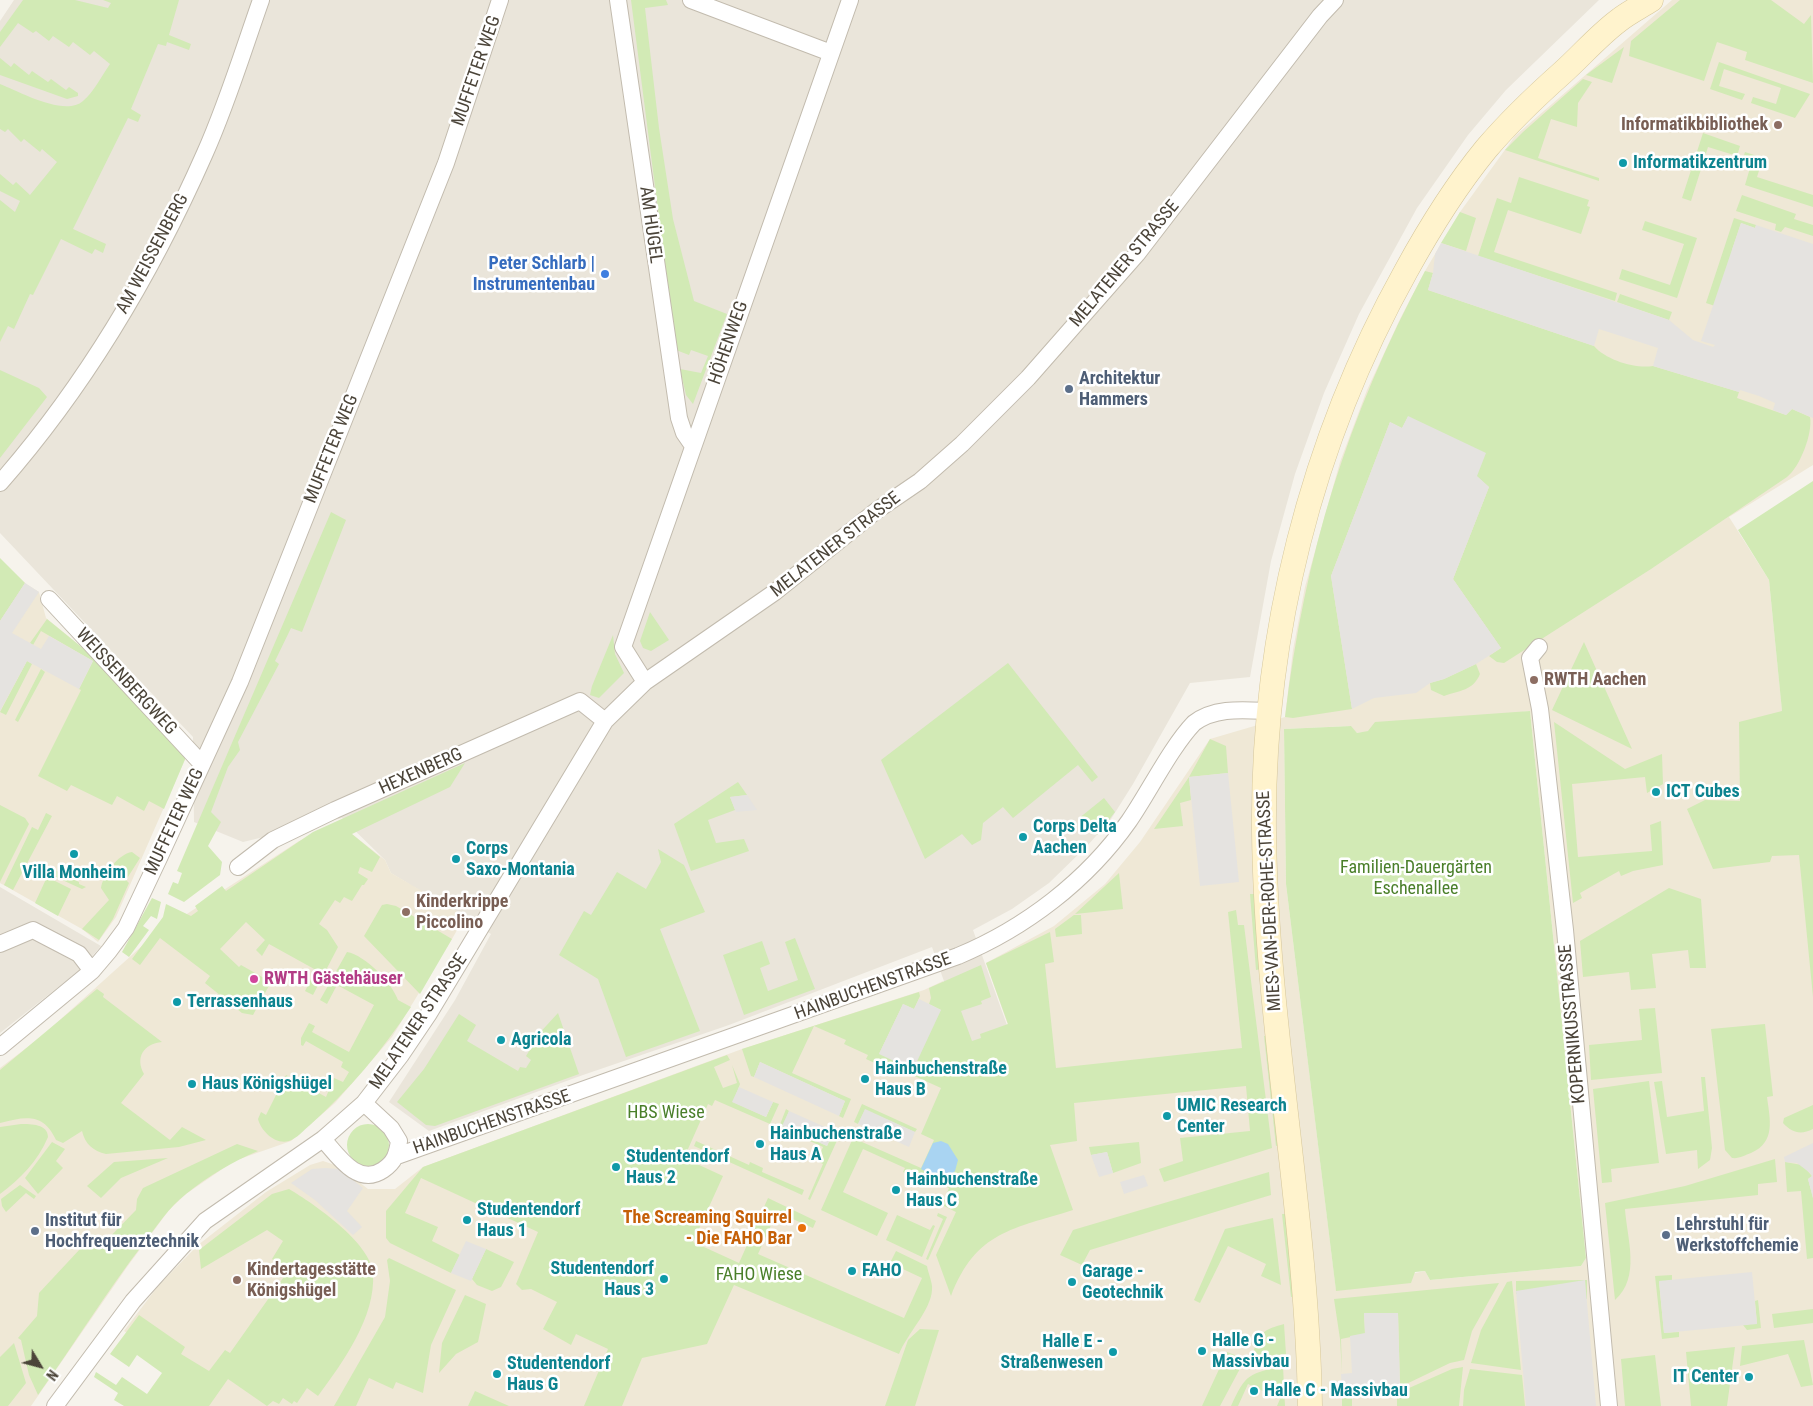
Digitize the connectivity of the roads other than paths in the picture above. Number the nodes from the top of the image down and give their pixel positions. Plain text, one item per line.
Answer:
1 (261, 0) edge
2 (500, 0) edge
3 (618, 0) edge
4 (691, 0) edge
5 (850, 0) edge
6 (1335, 0) edge
7 (1634, 0) edge
8 (1651, 0) edge
9 (1620, 19) junction
10 (831, 53) junction
11 (693, 446) junction
12 (0, 483) edge
13 (49, 599) dead end
14 (1539, 647) dead end
15 (645, 682) junction
16 (1268, 711) junction
17 (605, 721) junction
18 (202, 764) junction
19 (238, 867) dead end
20 (0, 944) edge
21 (92, 971) junction
22 (0, 1047) edge
23 (364, 1103) junction
24 (323, 1139) junction
25 (397, 1156) junction
26 (55, 1406) edge
27 (1310, 1406) edge
28 (1609, 1406) edge

1 - 12 street, AM WEISSENBERG
2 - 18 street, MUFFETER WEG
3 - 11 street, AM HÜGEL
4 - 10 street
5 - 10 street, HÖHENWEG
6 - 15 street, MELATENER STRASSE
7 - 9 street, MIES-VAN-DER-ROHE-STRASSE
8 - 9 street, MIES-VAN-DER-ROHE-STRASSE
9 - 16 street, MIES-VAN-DER-ROHE-STRASSE
10 - 11 street, HÖHENWEG
11 - 15 street, HÖHENWEG
13 - 18 street, WEISSENBERGWEG
14 - 28 street, KOPERNIKUSSTRASSE
15 - 17 street, MELATENER STRASSE
16 - 25 street, HAINBUCHENSTRASSE
16 - 27 street, MIES-VAN-DER-ROHE-STRASSE
17 - 19 street, HEXENBERG
17 - 23 street, MELATENER STRASSE
18 - 21 street, MUFFETER WEG
20 - 21 street
21 - 22 street, MUFFETER WEG
23 - 24 street, MELATENER STRASSE
23 - 25 street, MELATENER STRASSE
24 - 25 street
24 - 26 street, MELATENER STRASSE

